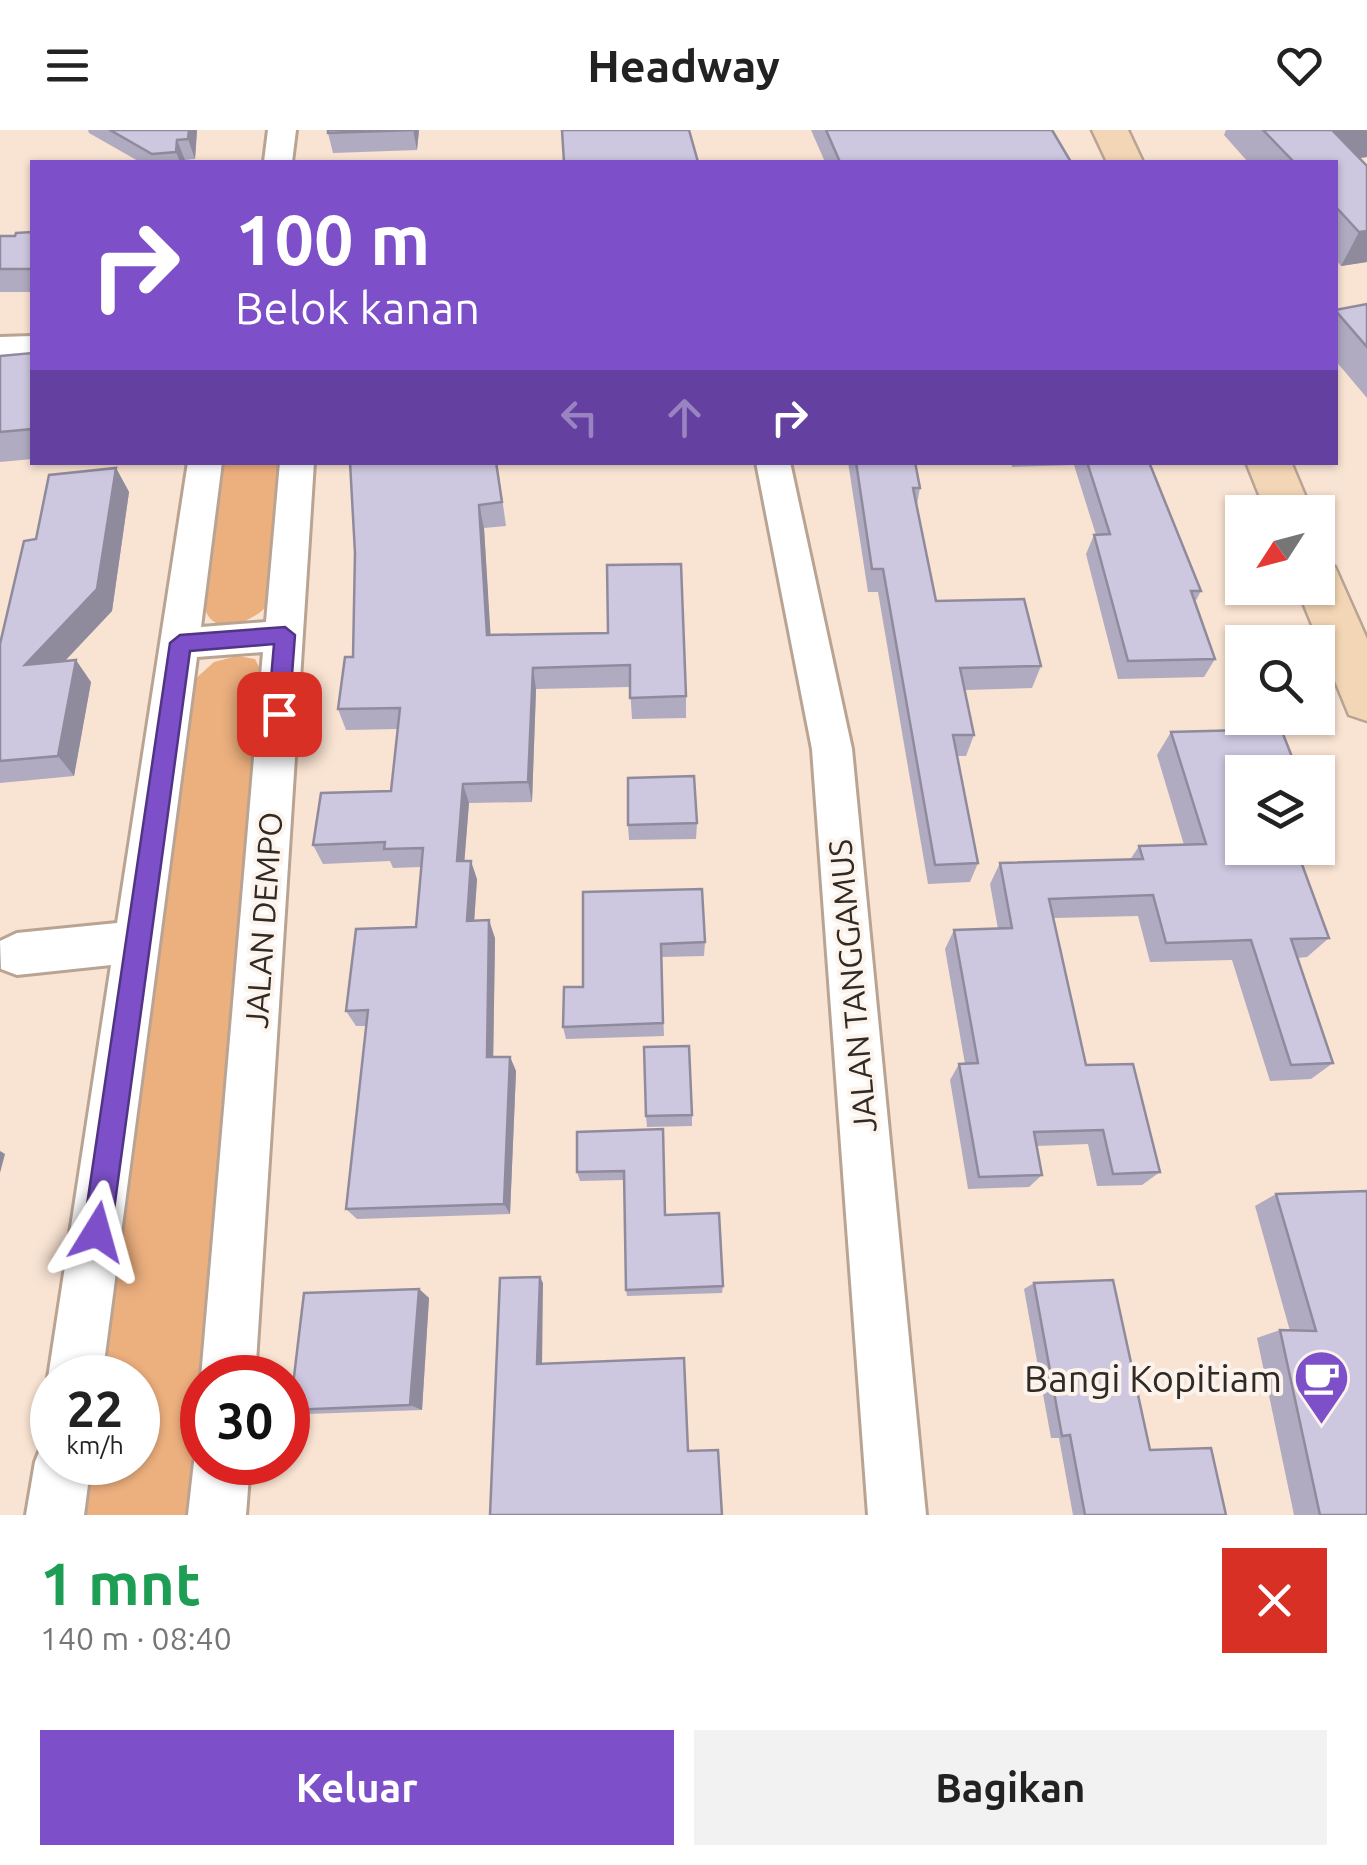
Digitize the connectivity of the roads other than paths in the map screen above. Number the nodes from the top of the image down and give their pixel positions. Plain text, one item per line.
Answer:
1 (282, 130) edge
2 (1110, 130) edge
3 (278, 160) edge
4 (1124, 160) edge
5 (30, 346) edge
6 (0, 347) edge
7 (204, 465) edge
8 (297, 465) edge
9 (774, 465) edge
10 (1269, 465) edge
11 (1282, 495) edge
12 (1328, 605) edge
13 (285, 635) junction
14 (180, 643) junction
15 (1367, 700) edge
16 (140, 941) junction
17 (17, 954) dead end
18 (78, 1355) edge
19 (230, 1355) edge
20 (59, 1485) edge
21 (220, 1485) edge
22 (55, 1515) edge
23 (218, 1515) edge
24 (897, 1515) edge

1 - 3 street
2 - 4 main road
5 - 6 street
7 - 14 street
8 - 13 street, JALAN DEMPO
9 - 24 street, JALAN TANGGAMUS
10 - 11 main road
12 - 15 main road
13 - 14 street
13 - 19 street, JALAN DEMPO
14 - 16 street
16 - 17 street
16 - 18 street
20 - 22 street
21 - 23 street

